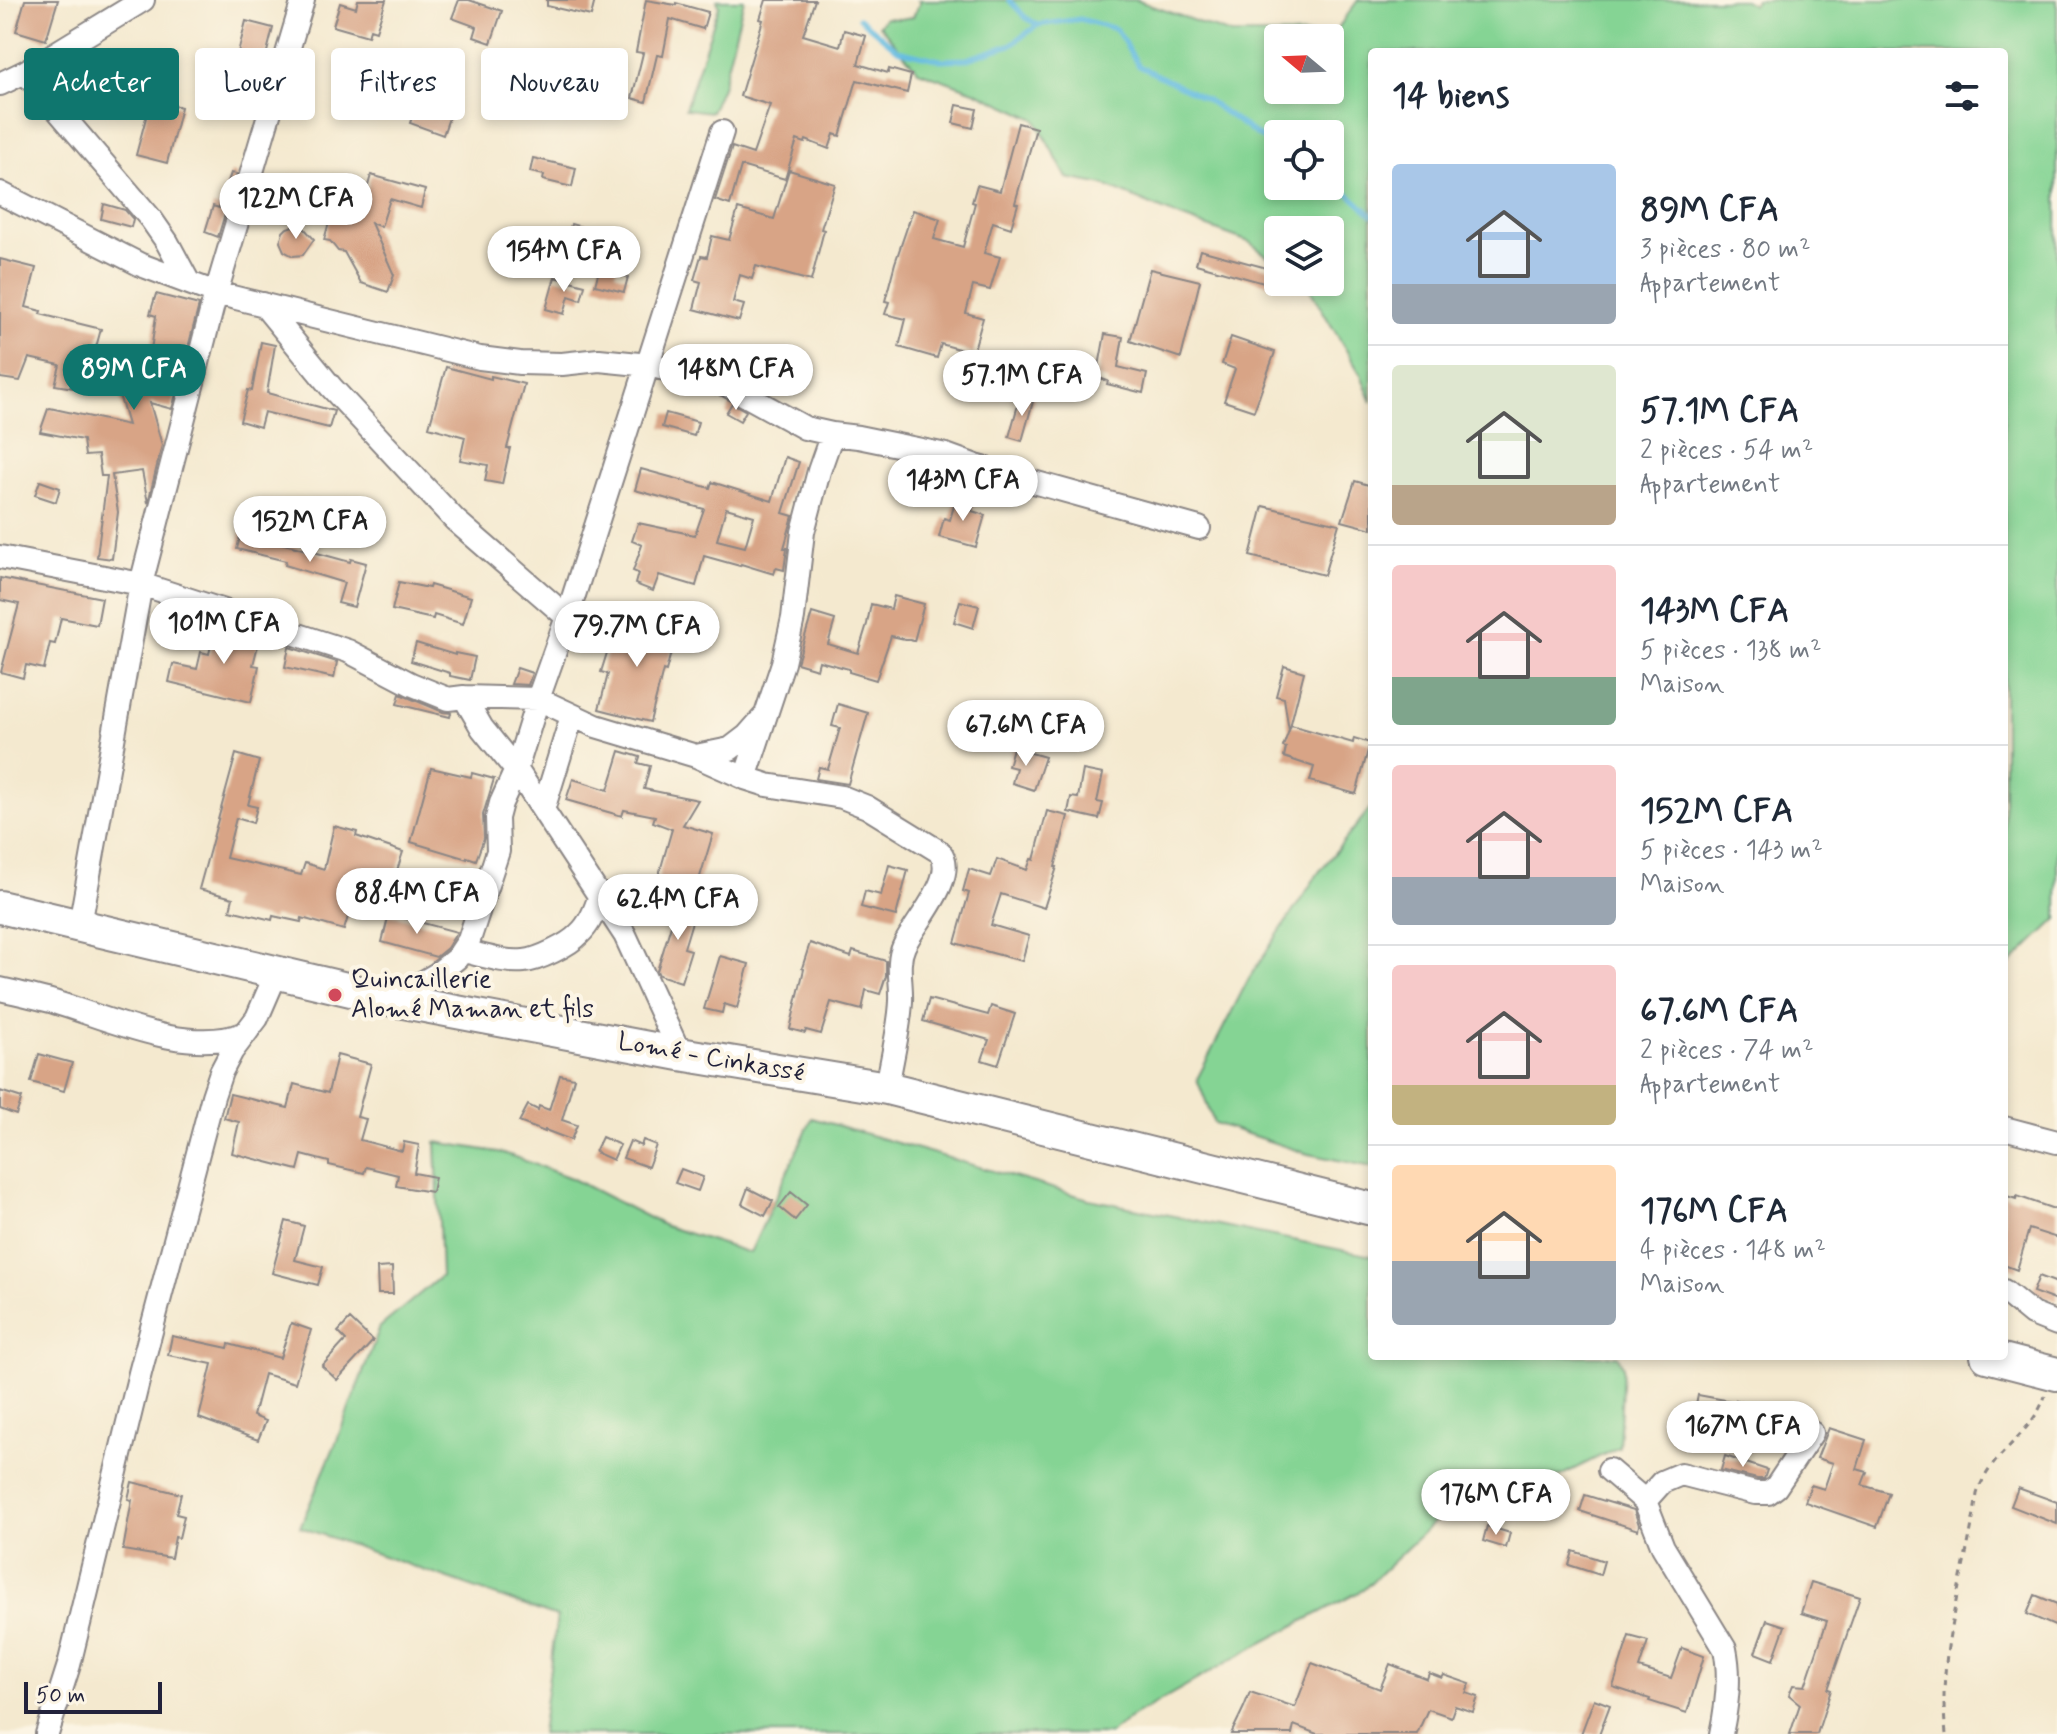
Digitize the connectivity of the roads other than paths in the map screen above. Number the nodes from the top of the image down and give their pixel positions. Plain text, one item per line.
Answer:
1 (143, 0) edge
2 (303, 0) edge
3 (64, 48) edge
4 (24, 72) edge
5 (0, 84) edge
6 (66, 120) edge
7 (722, 132) dead end
8 (0, 193) edge
9 (189, 283) junction
10 (216, 293) junction
11 (263, 304) junction
12 (649, 365) junction
13 (832, 434) junction
14 (1199, 528) dead end
15 (0, 557) edge
16 (141, 584) junction
17 (567, 617) junction
18 (464, 697) junction
19 (538, 699) junction
20 (768, 713) junction
21 (572, 716) junction
22 (696, 756) junction
23 (516, 770) junction
24 (745, 778) junction
25 (543, 810) junction
26 (600, 896) junction
27 (0, 907) edge
28 (80, 925) junction
29 (463, 951) junction
30 (276, 974) junction
31 (0, 989) edge
32 (393, 1000) junction
33 (246, 1033) junction
34 (680, 1054) junction
35 (887, 1088) junction
36 (2008, 1129) edge
37 (2057, 1142) edge
38 (1368, 1208) edge
39 (2008, 1294) edge
40 (2057, 1324) edge
41 (2003, 1360) edge
42 (2054, 1373) edge
43 (1812, 1433) dead end
44 (1609, 1470) dead end
45 (1645, 1501) junction
46 (47, 1734) edge
47 (1721, 1734) edge

1 - 3 street
2 - 10 street
4 - 5 street
6 - 9 street
7 - 12 street
8 - 9 street
9 - 10 street
10 - 11 street
10 - 16 street
11 - 12 street
11 - 17 street
12 - 13 street
12 - 17 street
13 - 14 street
13 - 20 street
15 - 16 street
16 - 18 street
16 - 28 street
17 - 19 street
18 - 19 street
18 - 23 street
19 - 21 street
19 - 23 street
20 - 22 street
20 - 24 street
21 - 22 street
21 - 25 street
22 - 24 street
23 - 25 street
23 - 29 street
24 - 35 street
25 - 26 street
26 - 29 street
26 - 34 street
27 - 28 highway, Lomé - Cinkassé
28 - 30 highway, Lomé - Cinkassé
29 - 32 street
30 - 32 highway, Lomé - Cinkassé
30 - 33 street
31 - 33 street
32 - 34 highway, Lomé - Cinkassé
33 - 46 street
34 - 35 highway, Lomé - Cinkassé
35 - 38 highway, Lomé - Cinkassé
36 - 37 street
39 - 40 street
41 - 42 highway
43 - 45 street
44 - 45 street
45 - 47 street

